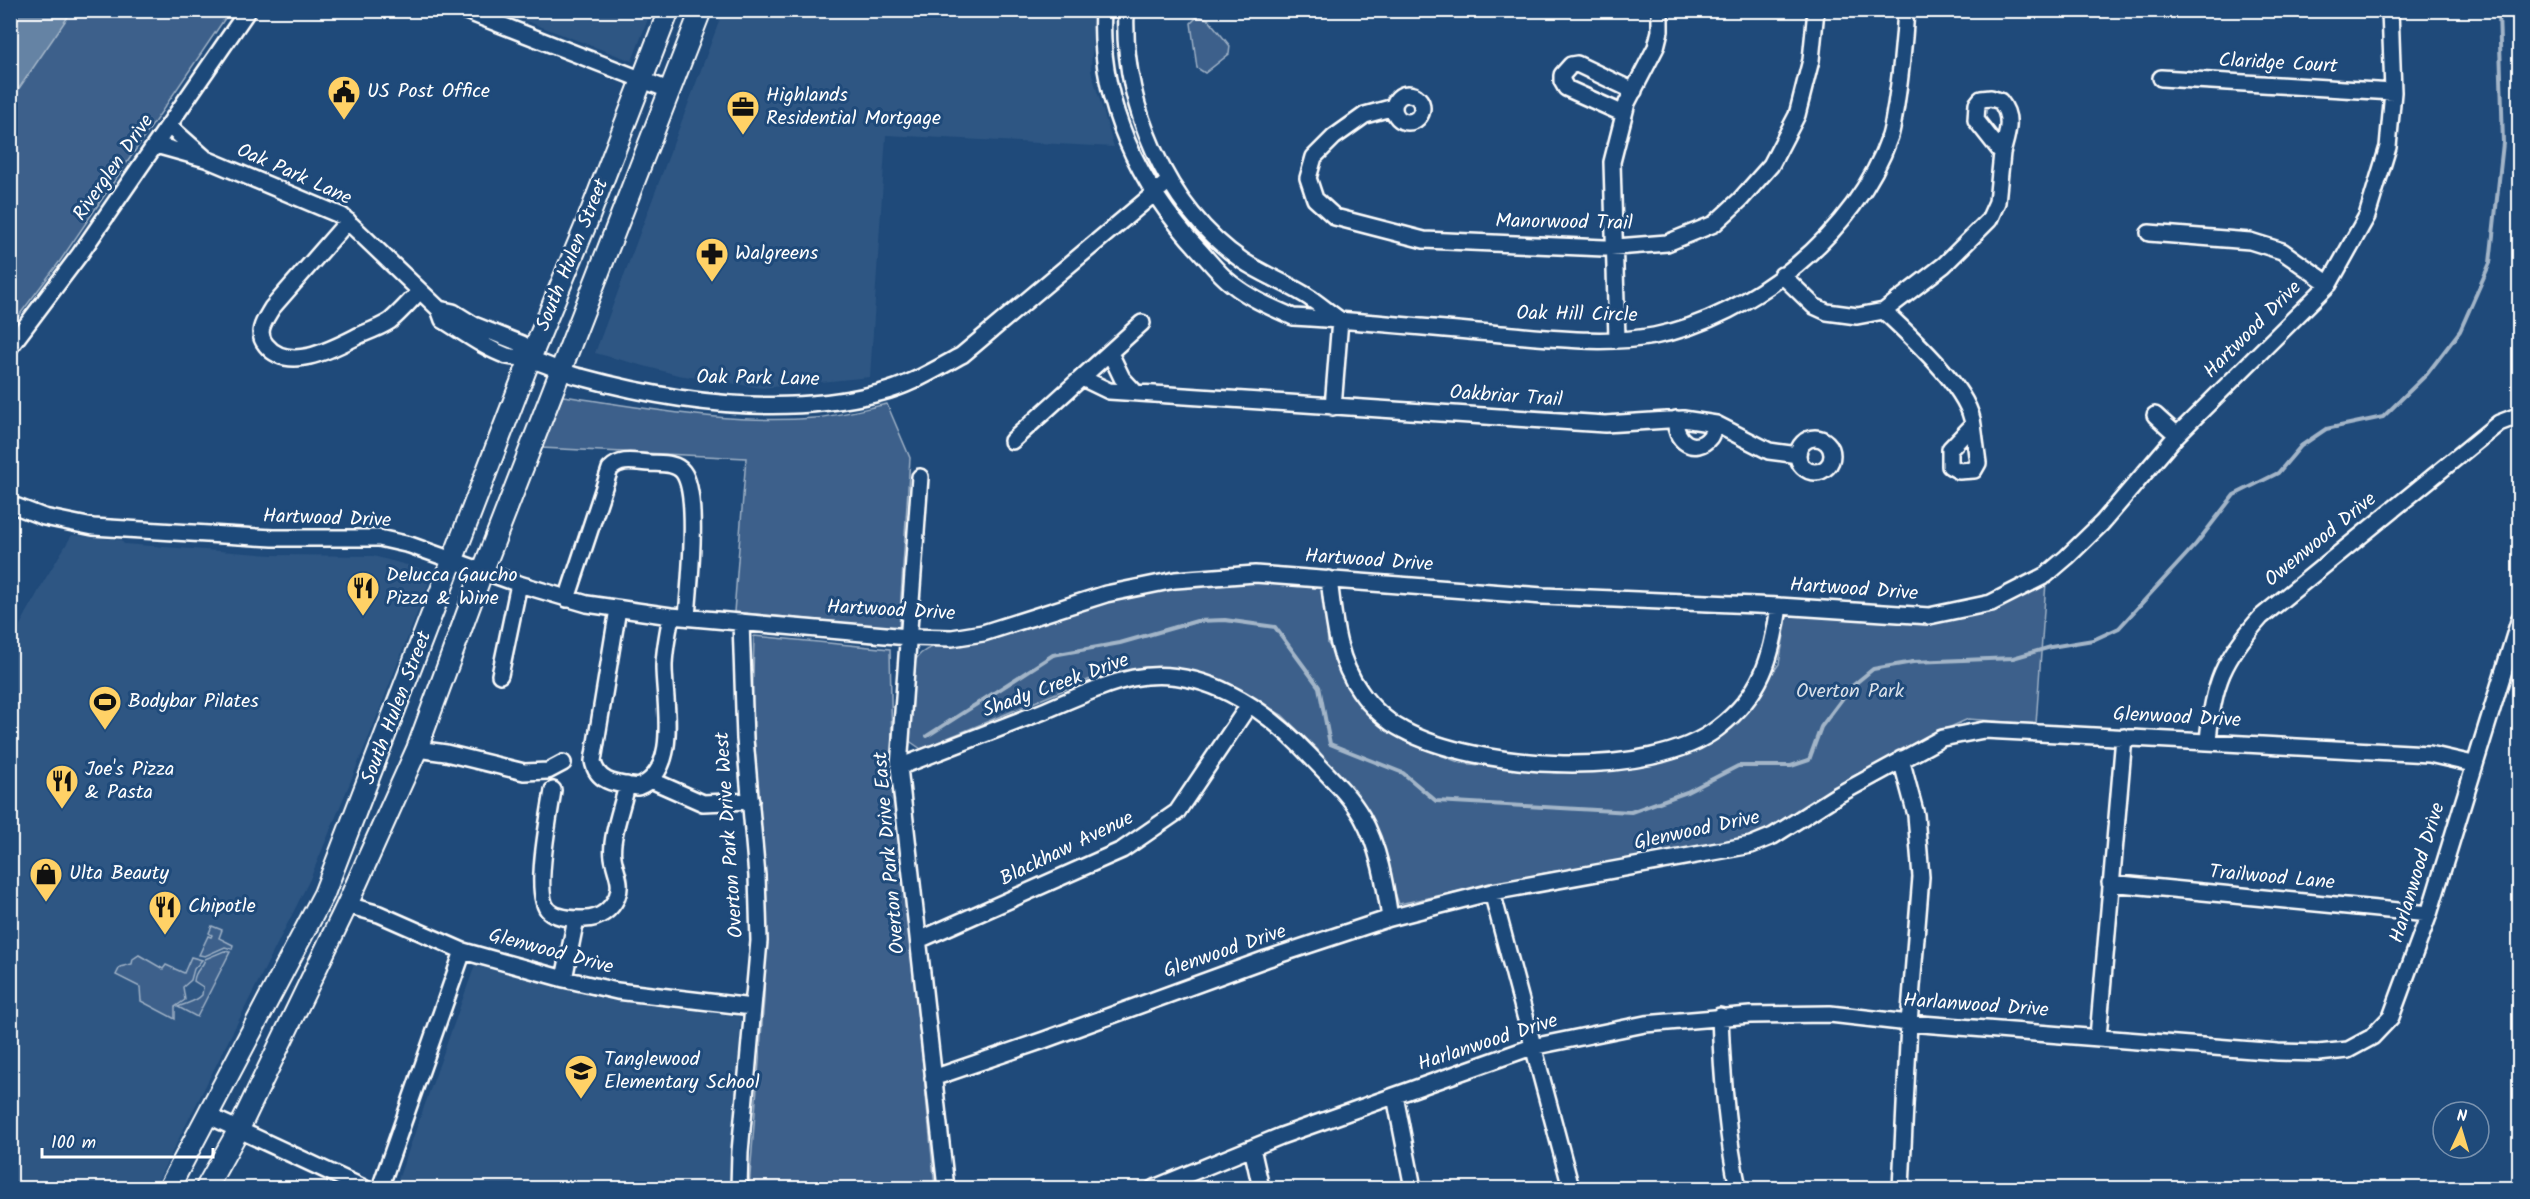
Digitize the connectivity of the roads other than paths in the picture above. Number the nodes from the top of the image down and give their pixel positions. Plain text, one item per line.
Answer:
1 (248, 10) edge
2 (463, 10) edge
3 (669, 10) edge
4 (701, 10) edge
5 (1103, 10) edge
6 (1126, 10) edge
7 (1660, 10) edge
8 (1816, 10) edge
9 (1906, 10) edge
10 (2390, 10) edge
11 (2161, 78) dead end
12 (642, 81) junction
13 (671, 91) junction
14 (1634, 91) junction
15 (2393, 92) junction
16 (1394, 107) dead end
17 (1624, 114) junction
18 (169, 126) junction
19 (156, 145) junction
20 (2002, 153) dead end
21 (206, 159) junction
22 (1169, 181) junction
23 (1153, 194) junction
24 (348, 221) junction
25 (2149, 233) dead end
26 (1614, 247) junction
27 (1782, 275) junction
28 (2329, 284) junction
29 (420, 291) junction
30 (1884, 311) junction
31 (1340, 320) junction
32 (1142, 324) dead end
33 (1617, 339) junction
34 (10, 347) edge
35 (1110, 353) junction
36 (530, 359) junction
37 (560, 371) junction
38 (1082, 378) junction
39 (1136, 393) junction
40 (1334, 407) junction
41 (2155, 414) dead end
42 (2520, 416) edge
43 (1676, 419) junction
44 (1716, 424) junction
45 (1973, 425) dead end
46 (2177, 435) junction
47 (1012, 441) dead end
48 (1798, 455) dead end
49 (920, 477) dead end
50 (10, 504) edge
51 (454, 560) junction
52 (483, 570) junction
53 (1329, 579) junction
54 (519, 584) junction
55 (567, 599) junction
56 (1779, 606) junction
57 (618, 609) junction
58 (671, 616) junction
59 (687, 617) junction
60 (2520, 618) edge
61 (741, 622) junction
62 (908, 637) junction
63 (500, 675) dead end
64 (1249, 705) junction
65 (2124, 737) junction
66 (2208, 741) junction
67 (417, 749) junction
68 (1901, 759) junction
69 (563, 763) dead end
70 (2473, 764) junction
71 (899, 767) junction
72 (654, 774) junction
73 (627, 785) junction
74 (553, 790) dead end
75 (751, 801) junction
76 (341, 852) junction
77 (2110, 884) junction
78 (1492, 892) junction
79 (324, 894) junction
80 (347, 905) junction
81 (2429, 914) junction
82 (1390, 918) junction
83 (576, 919) junction
84 (329, 940) junction
85 (919, 940) junction
86 (463, 951) junction
87 (564, 979) junction
88 (752, 1007) junction
89 (1720, 1016) junction
90 (1909, 1023) junction
91 (2098, 1037) junction
92 (1532, 1047) junction
93 (933, 1078) junction
94 (1395, 1096) junction
95 (207, 1116) junction
96 (238, 1131) junction
97 (1252, 1148) junction
98 (169, 1188) edge
99 (206, 1188) edge
100 (364, 1188) edge
101 (380, 1188) edge
102 (739, 1188) edge
103 (946, 1188) edge
104 (1154, 1188) edge
105 (1261, 1188) edge
106 (1413, 1188) edge
107 (1570, 1188) edge
108 (1738, 1188) edge
109 (1901, 1188) edge

1 - 18 street, Riverglen Drive
2 - 12 street
3 - 12 main road, South Hulen Street
4 - 13 main road, South Hulen Street
5 - 23 street, Oak Hill Circle
6 - 22 street
7 - 14 street
8 - 26 street, Manorwood Trail
9 - 27 street, Oak Hill Circle
10 - 15 street, Hartwood Drive
11 - 15 street, Claridge Court
12 - 13 street
12 - 36 main road, South Hulen Street
13 - 37 main road, South Hulen Street
14 - 17 street
14 - 17 street
15 - 28 street, Hartwood Drive
16 - 26 street, Manorwood Trail
17 - 26 street
18 - 19 street, Riverglen Drive
18 - 21 street, Oak Park Lane
19 - 21 street, Oak Park Lane
19 - 34 street, Riverglen Drive
20 - 30 street
21 - 24 street, Oak Park Lane
22 - 23 street, Oak Park Lane
22 - 31 street
23 - 31 street, Oak Hill Circle
23 - 37 street, Oak Park Lane
24 - 29 street, Oak Park Lane
24 - 29 street
25 - 28 street
26 - 33 street
27 - 30 street
27 - 33 street, Oak Hill Circle
28 - 46 street, Hartwood Drive
29 - 36 street, Oak Park Lane
30 - 45 street
31 - 33 street, Oak Hill Circle
31 - 40 street
32 - 35 street
35 - 38 street
35 - 39 street
36 - 37 street, Oak Park Lane
36 - 51 main road, South Hulen Street
37 - 52 main road, South Hulen Street
38 - 39 street, Oakbriar Trail
38 - 47 street
39 - 40 street, Oakbriar Trail
40 - 43 street, Oakbriar Trail
41 - 46 street
42 - 66 street, Owenwood Drive
43 - 44 street, Oakbriar Trail
43 - 44 street
44 - 48 street, Oakbriar Trail
46 - 56 street, Hartwood Drive
49 - 62 street, Overton Park Drive East
50 - 51 street, Hartwood Drive
51 - 52 street, Hartwood Drive
51 - 76 main road, South Hulen Street
52 - 54 street, Hartwood Drive
52 - 67 main road, South Hulen Street
53 - 56 street, Hartwood Drive
53 - 56 street
53 - 62 street, Hartwood Drive
54 - 55 street, Hartwood Drive
54 - 63 street
55 - 57 street, Hartwood Drive
55 - 59 street
57 - 58 street, Hartwood Drive
57 - 73 street
58 - 59 street, Hartwood Drive
58 - 72 street
59 - 61 street, Hartwood Drive
60 - 70 street, Harlanwood Drive
61 - 62 street, Hartwood Drive
61 - 75 street, Overton Park Drive West
62 - 71 street, Overton Park Drive East
64 - 71 street, Shady Creek Drive
64 - 82 street, Shady Creek Drive
64 - 85 street, Blackhaw Avenue
65 - 66 street, Glenwood Drive
65 - 68 street, Glenwood Drive
65 - 77 street
66 - 70 street, Glenwood Drive
67 - 69 street
67 - 80 main road, South Hulen Street
68 - 78 street, Glenwood Drive
68 - 90 street
70 - 81 street, Harlanwood Drive
71 - 85 street, Overton Park Drive East
72 - 73 street
72 - 75 street
73 - 83 street
74 - 83 street
75 - 88 street, Overton Park Drive West
76 - 79 main road, South Hulen Street
76 - 80 main road
77 - 81 street, Trailwood Lane
77 - 91 street
78 - 82 street, Glenwood Drive
78 - 92 street
79 - 84 main road
79 - 95 main road, South Hulen Street
80 - 84 main road, South Hulen Street
80 - 86 street, Glenwood Drive
81 - 91 street, Harlanwood Drive
82 - 93 street, Glenwood Drive
83 - 87 street
84 - 96 main road, South Hulen Street
85 - 93 street, Overton Park Drive East
86 - 87 street, Glenwood Drive
86 - 101 street
87 - 88 street, Glenwood Drive
88 - 102 street, Overton Park Drive West
89 - 90 street, Harlanwood Drive
89 - 92 street, Harlanwood Drive
89 - 108 street
90 - 91 street, Harlanwood Drive
90 - 109 street
92 - 94 street, Harlanwood Drive
92 - 107 street
93 - 103 street, Overton Park Drive East
94 - 97 street, Harlanwood Drive
94 - 106 street
95 - 96 street
95 - 98 main road, South Hulen Street
96 - 99 main road, South Hulen Street
96 - 100 street
97 - 104 street, Harlanwood Drive
97 - 105 street

